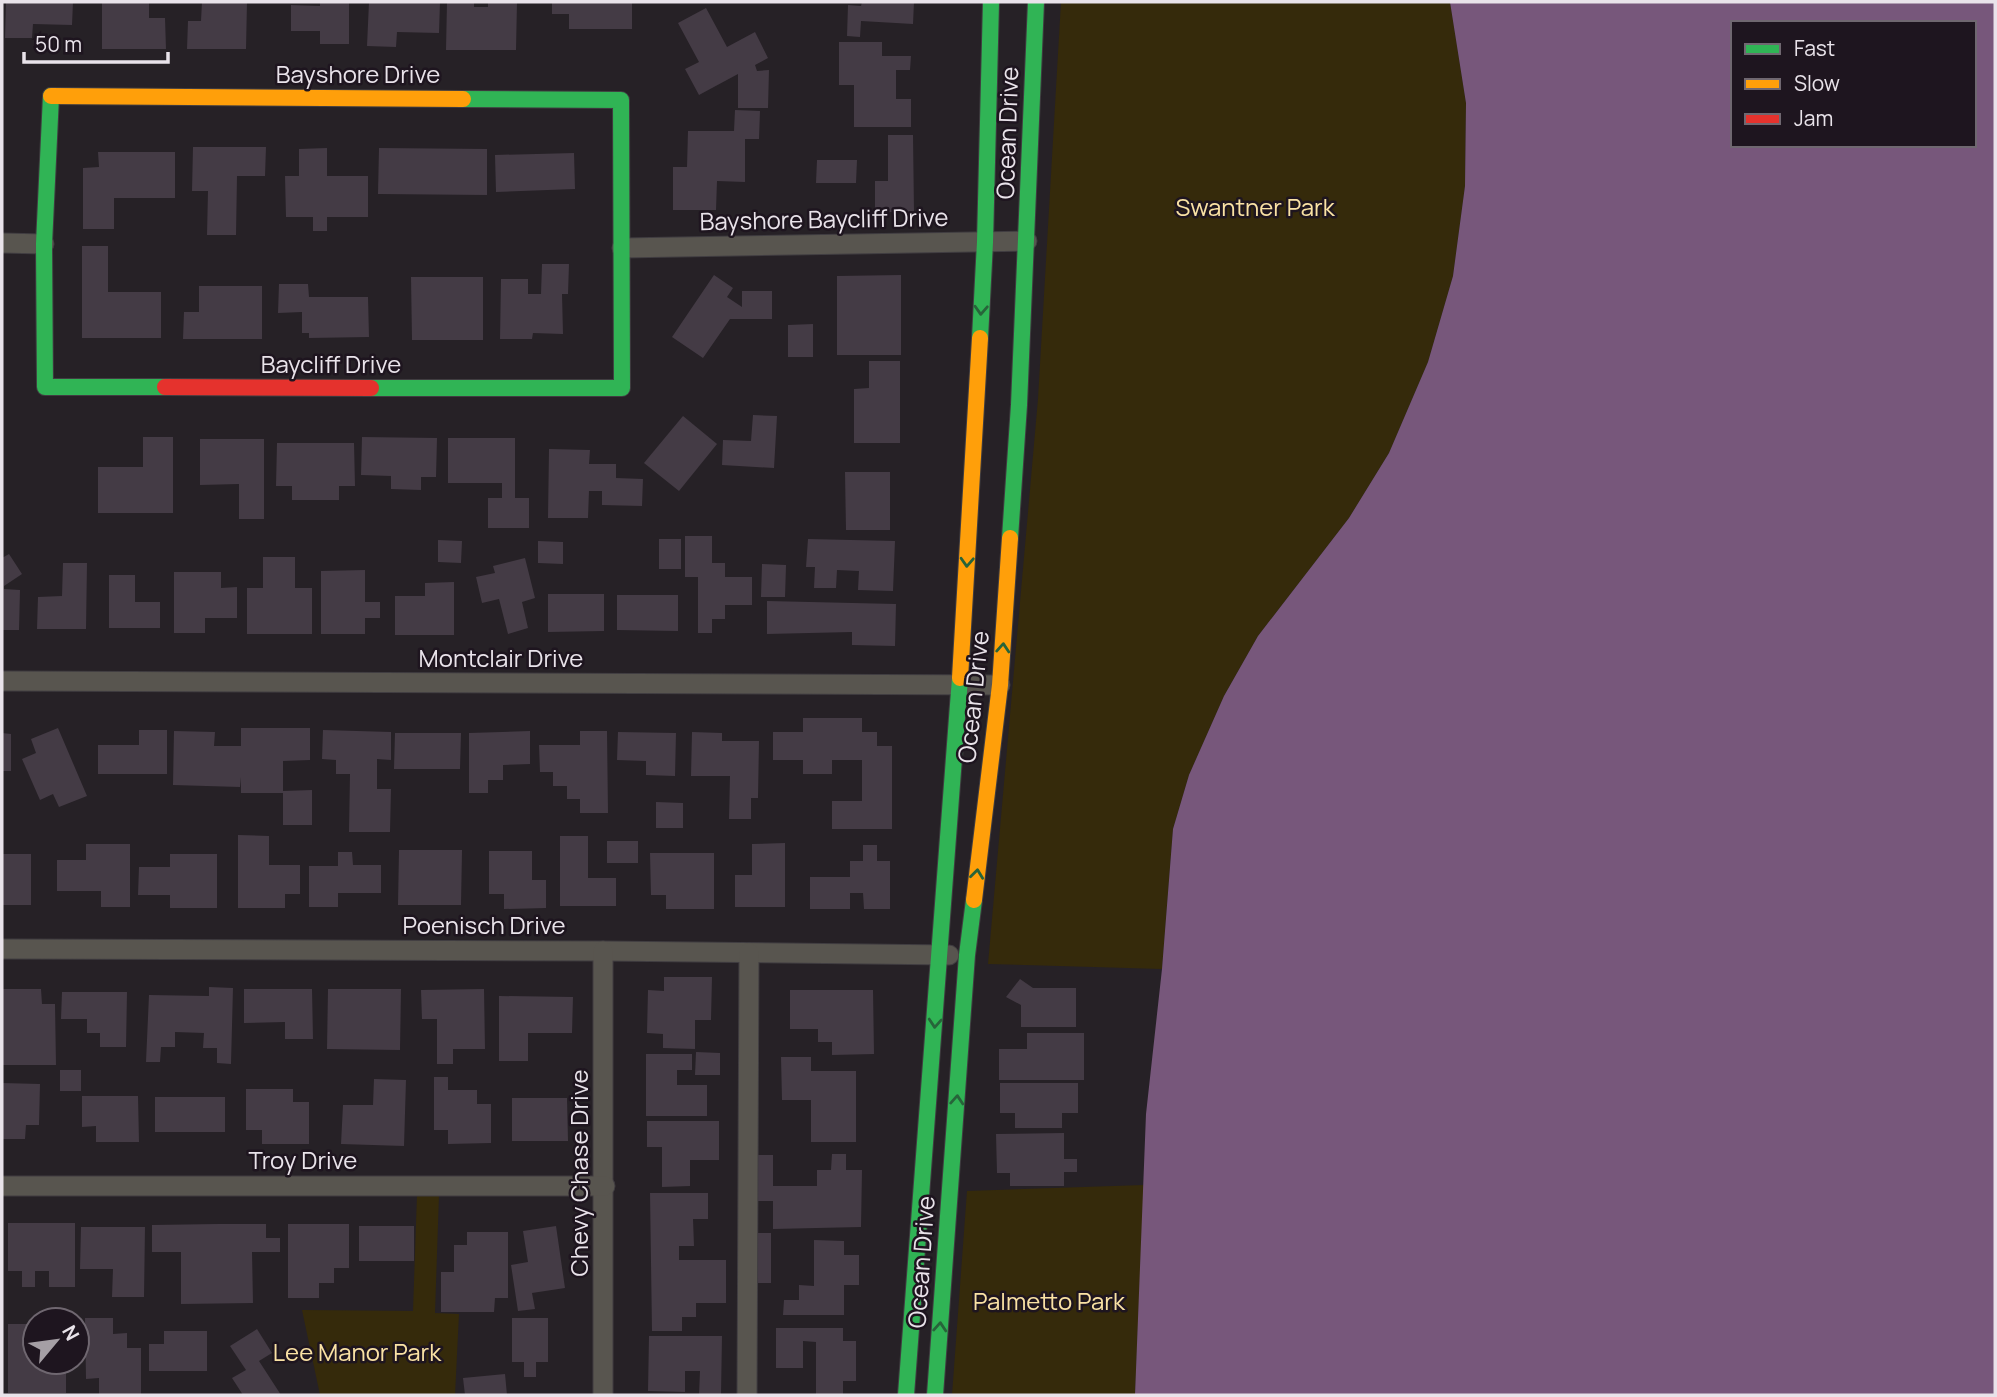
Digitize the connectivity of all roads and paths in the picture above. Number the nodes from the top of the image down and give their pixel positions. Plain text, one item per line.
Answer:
1 (991, 2) edge
2 (1036, 2) edge
3 (1027, 241) junction
4 (985, 242) junction
5 (2, 243) edge
6 (44, 244) junction
7 (622, 248) junction
8 (971, 494) junction
9 (1002, 494) junction
10 (2, 681) edge
11 (960, 685) junction
12 (1000, 685) junction
13 (2, 948) edge
14 (603, 951) junction
15 (749, 953) junction
16 (940, 955) junction
17 (967, 955) junction
18 (925, 1145) junction
19 (953, 1147) junction
20 (2, 1186) edge
21 (605, 1186) junction
22 (604, 1395) edge
23 (747, 1395) edge
24 (906, 1395) edge
25 (935, 1395) edge

1 - 4 main road, Ocean Drive
2 - 3 main road, Ocean Drive
3 - 4 street, Bayshore Baycliff Drive
3 - 9 main road, Ocean Drive
4 - 7 street, Bayshore Baycliff Drive
4 -> 8 main road, Ocean Drive
5 - 6 street
6 - 7 main road, Baycliff Drive
6 - 7 main road, Bayshore Drive
8 - 9 main road
8 -> 11 main road, Ocean Drive
12 -> 9 main road, Ocean Drive
10 - 11 street, Montclair Drive
11 - 12 street, Montclair Drive
11 - 16 main road, Ocean Drive
17 -> 12 main road, Ocean Drive
13 - 14 street, Poenisch Drive
14 - 15 street, Poenisch Drive
14 - 21 street, Chevy Chase Drive
15 - 16 street, Poenisch Drive
15 - 23 street
16 - 17 street, Poenisch Drive
16 -> 18 main road, Ocean Drive
19 -> 17 main road, Ocean Drive
18 - 19 main road
18 - 24 main road, Ocean Drive
25 -> 19 main road, Ocean Drive
20 - 21 street, Troy Drive
21 - 22 street, Chevy Chase Drive

